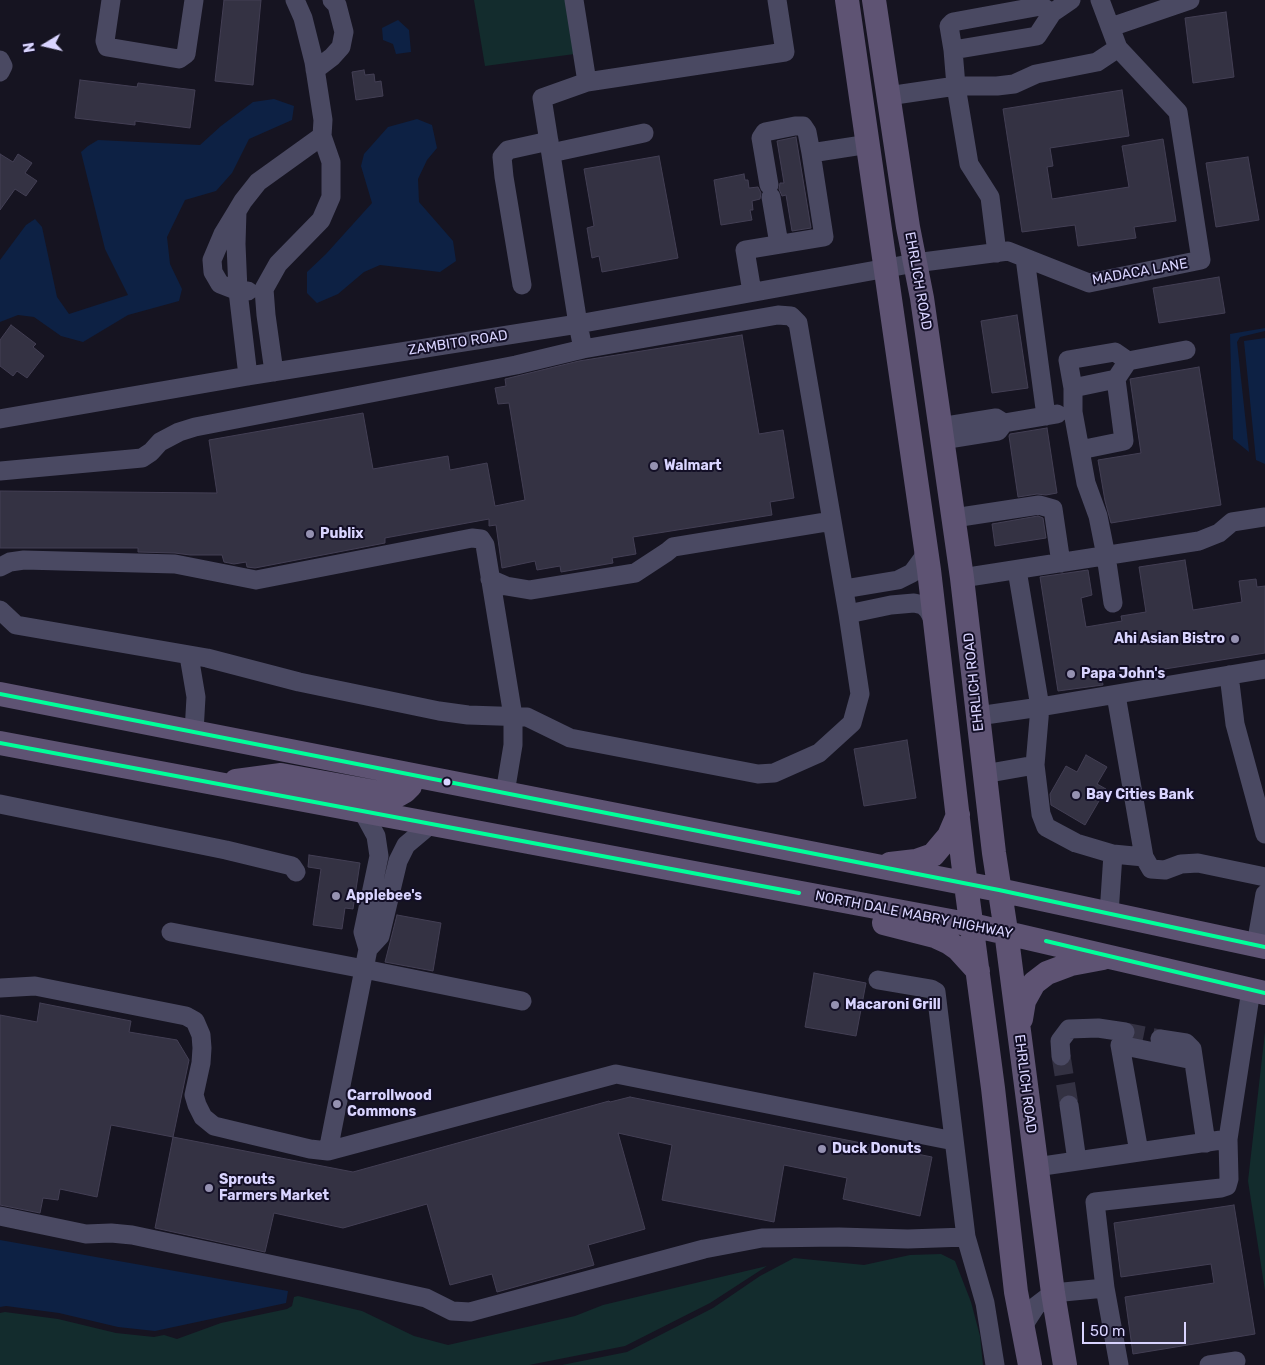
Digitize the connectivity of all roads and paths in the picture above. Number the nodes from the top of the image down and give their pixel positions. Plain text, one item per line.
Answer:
1 (111, 0) edge
2 (194, 0) edge
3 (295, 0) edge
4 (332, 0) edge
5 (574, 0) edge
6 (777, 0) edge
7 (847, 0) edge
8 (874, 0) edge
9 (1071, 0) edge
10 (1100, 0) edge
11 (1190, 0) edge
12 (1052, 13) junction
13 (1110, 27) junction
14 (1118, 48) junction
15 (953, 50) junction
16 (0, 60) edge
17 (315, 70) junction
18 (0, 72) edge
19 (587, 82) junction
20 (956, 86) junction
21 (888, 96) junction
22 (644, 133) dead end
23 (322, 136) junction
24 (869, 144) junction
25 (550, 147) junction
26 (810, 153) junction
27 (779, 244) junction
28 (997, 253) junction
29 (1026, 258) junction
30 (915, 263) junction
31 (886, 268) junction
32 (522, 284) dead end
33 (264, 289) junction
34 (238, 292) junction
35 (752, 292) junction
36 (578, 324) junction
37 (583, 349) junction
38 (1186, 350) dead end
39 (1128, 361) junction
40 (274, 372) junction
41 (248, 376) junction
42 (1116, 379) junction
43 (1073, 388) junction
44 (1073, 412) junction
45 (1046, 416) junction
46 (0, 419) edge
47 (941, 433) junction
48 (1080, 450) junction
49 (0, 472) edge
50 (1265, 517) edge
51 (954, 518) junction
52 (832, 521) junction
53 (926, 547) junction
54 (1106, 556) junction
55 (1062, 563) junction
56 (0, 567) edge
57 (1017, 570) junction
58 (962, 578) junction
59 (490, 579) junction
60 (844, 589) junction
61 (1113, 603) dead end
62 (0, 610) edge
63 (848, 614) junction
64 (936, 625) junction
65 (189, 656) junction
66 (1265, 669) edge
67 (1229, 675) junction
68 (0, 694) edge
69 (1116, 694) junction
70 (1040, 707) junction
71 (513, 716) junction
72 (978, 716) junction
73 (194, 732) junction
74 (0, 743) edge
75 (1035, 765) junction
76 (984, 774) junction
77 (412, 775) junction
78 (214, 783) junction
79 (505, 793) junction
80 (0, 804) edge
81 (363, 812) junction
82 (958, 815) junction
83 (431, 824) junction
84 (1265, 834) edge
85 (1113, 854) junction
86 (1144, 857) junction
87 (872, 866) junction
88 (296, 872) dead end
89 (1265, 877) edge
90 (966, 884) junction
91 (999, 890) junction
92 (805, 894) junction
93 (1265, 894) edge
94 (1109, 914) junction
95 (972, 925) junction
96 (171, 932) dead end
97 (1006, 932) junction
98 (1261, 946) edge
99 (368, 949) junction
100 (1113, 956) junction
101 (364, 969) junction
102 (978, 971) junction
103 (878, 980) dead end
104 (0, 988) edge
105 (1258, 991) edge
106 (522, 1002) dead end
107 (1124, 1032) tunnel mouth
108 (1019, 1036) junction
109 (1061, 1056) tunnel mouth
110 (1069, 1105) tunnel mouth
111 (1228, 1140) junction
112 (954, 1141) junction
113 (1206, 1142) junction
114 (328, 1151) junction
115 (1139, 1152) junction
116 (1077, 1161) junction
117 (1036, 1167) junction
118 (0, 1216) edge
119 (966, 1237) junction
120 (1105, 1288) junction
121 (1053, 1293) junction
122 (1023, 1326) junction
123 (1236, 1361) dead end
124 (995, 1365) edge
125 (1030, 1365) edge
126 (1066, 1365) edge
127 (1119, 1365) edge
128 (1209, 1365) edge

1 - 2 street
3 - 17 street
4 - 17 street
5 - 19 street
6 - 19 street
7 - 24 main road, EHRLICH ROAD
8 - 21 main road, EHRLICH ROAD
9 - 12 street
10 - 13 street, MADACA LANE
11 - 13 street
12 - 15 street
12 - 15 street
13 - 14 street, MADACA LANE
14 - 20 street
14 - 29 street, MADACA LANE
15 - 20 street
16 - 18 street
17 - 23 street
19 - 25 street
20 - 21 street
20 - 28 street
21 - 30 main road, EHRLICH ROAD
22 - 25 street
23 - 33 street
23 - 34 street
24 - 26 street
24 - 31 main road, EHRLICH ROAD
25 - 32 street
25 - 36 street
26 - 27 street
26 - 27 street
27 - 35 street
28 - 29 street, MADACA LANE
28 - 30 street, MADACA LANE
29 - 45 street
30 - 31 street, ZAMBITO ROAD
30 - 47 main road, EHRLICH ROAD
31 - 35 street, ZAMBITO ROAD
31 - 53 main road, EHRLICH ROAD
33 - 34 street
33 - 40 street
34 - 41 street
35 - 36 street, ZAMBITO ROAD
36 - 37 street
36 - 40 street, ZAMBITO ROAD
37 - 49 street
37 - 52 street
38 - 39 street
39 - 42 street
39 - 43 street
40 - 41 street, ZAMBITO ROAD
41 - 46 street, ZAMBITO ROAD
42 - 43 street
42 - 48 street
43 - 44 street
44 - 45 street
44 - 48 street
45 - 47 street
47 - 51 main road, EHRLICH ROAD
48 - 54 street
50 - 54 street
51 - 55 street
51 - 58 main road, EHRLICH ROAD
52 - 59 street
52 - 60 street
53 - 60 street
53 - 64 main road, EHRLICH ROAD
54 - 55 street
54 - 61 street
55 - 57 street
56 - 59 street
57 - 58 street
57 - 70 street
58 - 72 main road, EHRLICH ROAD
59 - 71 street
60 - 63 street
62 - 65 street
63 - 64 street
63 - 71 street
64 - 82 main road, EHRLICH ROAD
65 - 71 street
65 - 73 street
66 - 67 street
67 - 69 street
67 - 84 street
68 - 73 main road
69 - 70 street
69 - 86 street
70 - 72 street
70 - 75 street
71 - 79 street
72 - 76 main road, EHRLICH ROAD
73 - 77 main road
74 - 78 main road, NORTH DALE MABRY HIGHWAY
75 - 76 street
75 - 85 street
76 - 91 main road, EHRLICH ROAD
77 - 78 main road
77 - 79 main road
78 - 81 main road, NORTH DALE MABRY HIGHWAY
79 - 87 main road
80 - 88 street
81 - 83 main road, NORTH DALE MABRY HIGHWAY
81 - 99 street
82 - 87 main road
82 - 90 main road, EHRLICH ROAD
83 - 92 main road, NORTH DALE MABRY HIGHWAY
83 - 99 street
85 - 86 street
85 - 94 street
86 - 89 street
87 - 90 main road
90 - 91 main road
90 - 95 main road, EHRLICH ROAD
91 - 94 main road
91 - 97 main road, EHRLICH ROAD
92 - 95 main road, NORTH DALE MABRY HIGHWAY
92 - 102 main road
93 - 98 street
94 - 98 main road
95 - 97 main road, NORTH DALE MABRY HIGHWAY
95 - 102 main road, EHRLICH ROAD
96 - 101 street
97 - 100 main road, NORTH DALE MABRY HIGHWAY
97 - 108 main road, EHRLICH ROAD
99 - 101 street
100 - 105 main road, NORTH DALE MABRY HIGHWAY
100 - 108 main road
101 - 106 street
101 - 114 street
102 - 122 main road, EHRLICH ROAD
103 - 112 street
104 - 114 street
105 - 111 street
107 - 109 street
108 - 117 main road, EHRLICH ROAD
110 - 116 street
111 - 113 street
111 - 120 street
112 - 114 street
112 - 119 street
113 - 115 street
113 - 115 street
115 - 116 street
116 - 117 street
117 - 121 main road, EHRLICH ROAD
118 - 119 street
119 - 124 street
120 - 121 street
120 - 127 street
121 - 122 street
121 - 126 main road, EHRLICH ROAD
122 - 125 main road, EHRLICH ROAD
123 - 128 street

